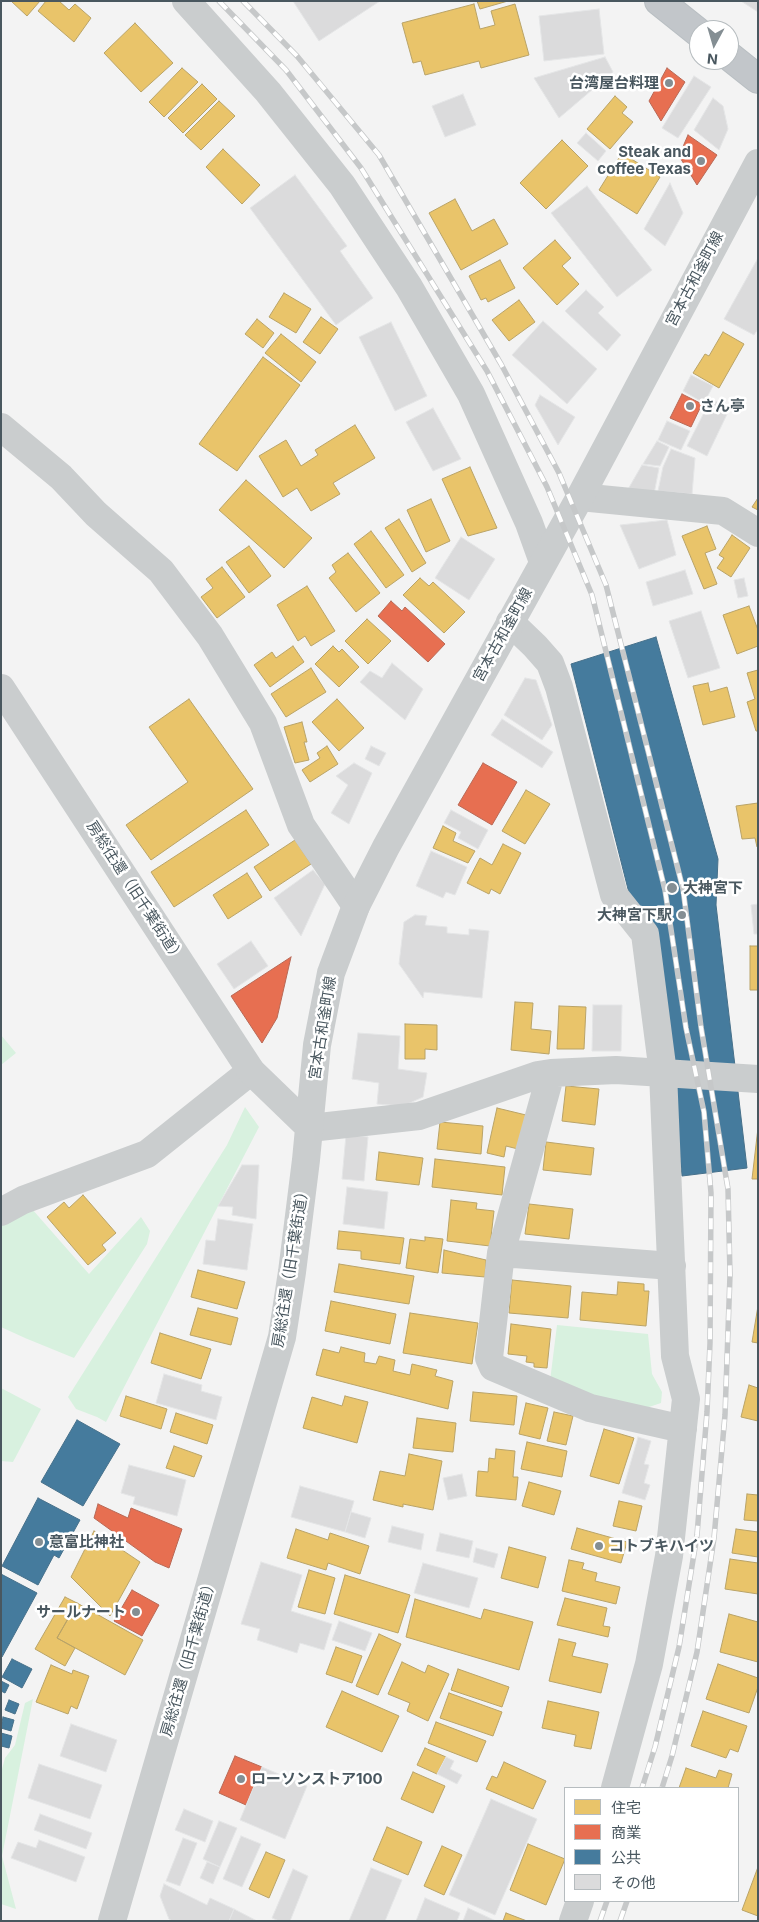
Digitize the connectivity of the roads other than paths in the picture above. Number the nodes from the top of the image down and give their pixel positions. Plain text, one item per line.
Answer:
1 (186, 1) edge
2 (659, 1) edge
3 (689, 25) edge
4 (739, 64) edge
5 (758, 79) edge
6 (758, 163) edge
7 (1, 427) edge
8 (580, 498) junction
9 (758, 533) edge
10 (543, 562) junction
11 (510, 622) junction
12 (1, 688) edge
13 (356, 906) junction
14 (251, 1071) junction
15 (551, 1073) junction
16 (663, 1073) junction
17 (758, 1078) edge
18 (310, 1128) junction
19 (1, 1212) edge
20 (501, 1254) junction
21 (672, 1266) junction
22 (683, 1429) junction
23 (616, 1787) edge
24 (580, 1902) edge
25 (112, 1921) edge
26 (573, 1921) edge

1 - 10 street
2 - 3 highway
4 - 5 highway
6 - 8 street, 宮本古和釜町線
7 - 13 street
8 - 9 street
8 - 10 street, 宮本古和釜町線
10 - 11 street, 宮本古和釜町線
11 - 13 street, 宮本古和釜町線
11 - 16 street
12 - 14 street, 房総往還（旧千葉街道）
13 - 18 street, 宮本古和釜町線
14 - 18 street, 房総往還（旧千葉街道）
14 - 19 street
15 - 16 street
15 - 18 street
15 - 20 street
16 - 17 street
16 - 21 street
18 - 25 street, 房総往還（旧千葉街道）
20 - 21 street
20 - 22 street
21 - 22 street
22 - 23 street
24 - 26 street

